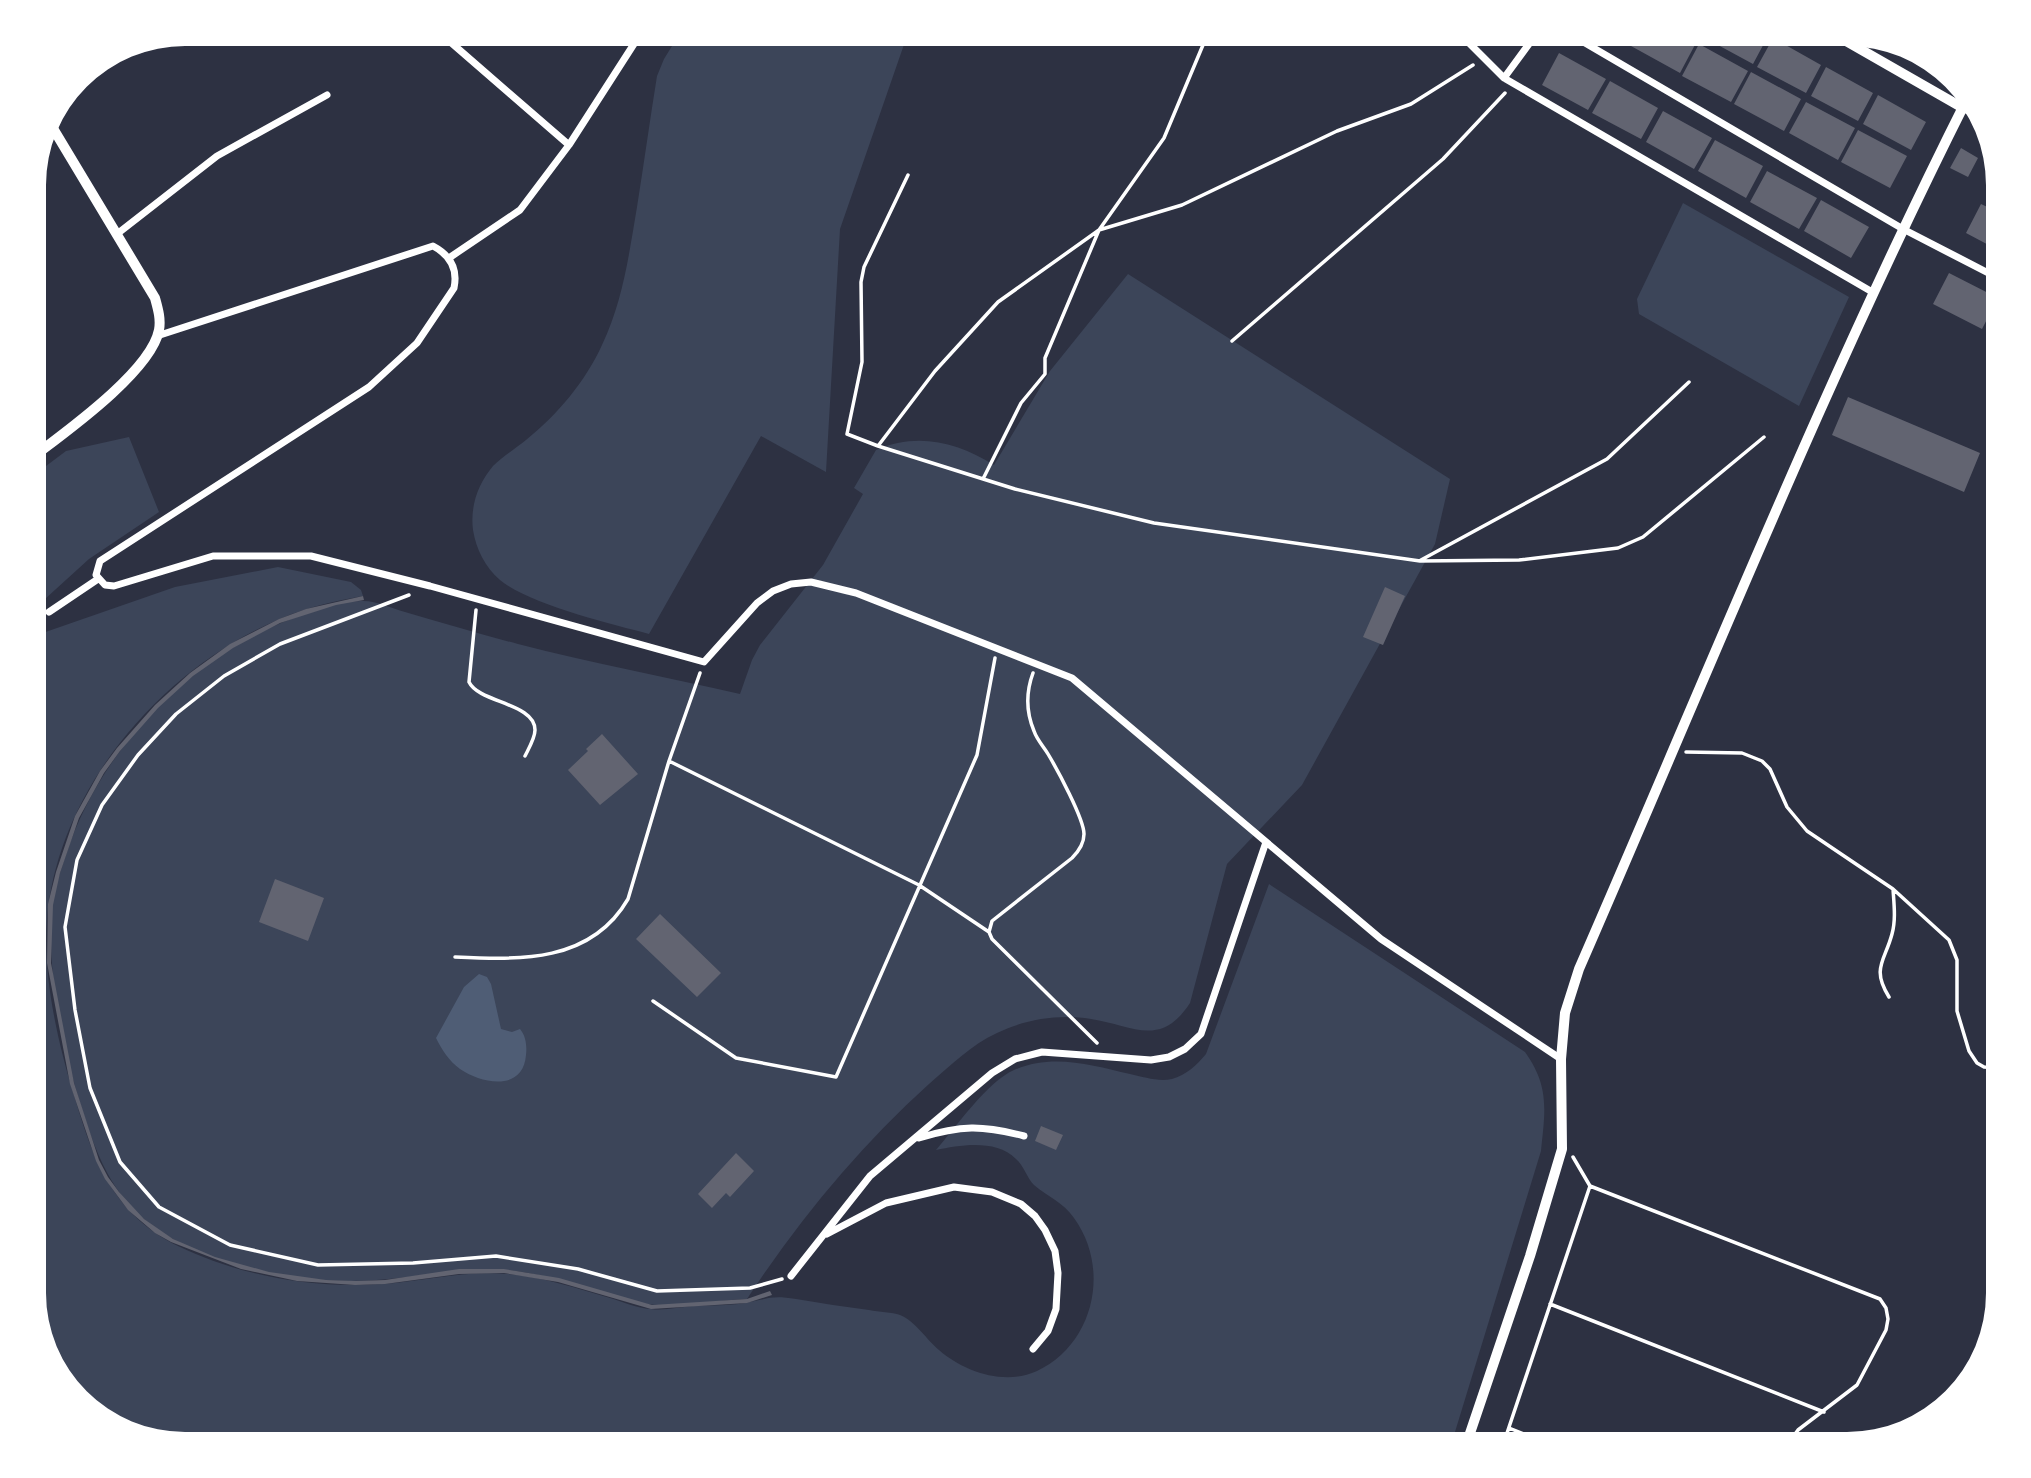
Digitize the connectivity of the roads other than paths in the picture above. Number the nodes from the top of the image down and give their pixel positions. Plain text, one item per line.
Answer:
1 (455, 46) edge
2 (633, 46) edge
3 (1472, 46) edge
4 (1527, 46) edge
5 (1591, 46) edge
6 (1864, 47) edge
7 (1504, 78) junction
8 (327, 95) dead end
9 (1955, 99) edge
10 (1963, 108) edge
11 (56, 132) edge
12 (569, 145) junction
13 (1903, 229) junction
14 (117, 234) junction
15 (449, 258) junction
16 (1985, 271) edge
17 (1874, 293) junction
18 (157, 336) junction
19 (46, 447) edge
20 (97, 579) junction
21 (49, 611) dead end
22 (1266, 842) junction
23 (1562, 1059) junction
24 (1024, 1136) dead end
25 (913, 1139) junction
26 (823, 1236) junction
27 (791, 1276) road end
28 (1032, 1349) dead end
29 (1470, 1432) edge

1 - 12 street
2 - 12 street
3 - 7 street
4 - 7 street
5 - 13 street
6 - 9 street
7 - 17 street
8 - 14 street
10 - 13 street
11 - 14 street
12 - 15 street
13 - 16 street
13 - 17 street
14 - 18 street
15 - 18 street
15 - 20 street
17 - 23 street
18 - 19 street
20 - 21 street
20 - 22 street
22 - 23 street
22 - 25 street
23 - 29 street
24 - 25 street
25 - 26 street
26 - 27 street
26 - 28 street

